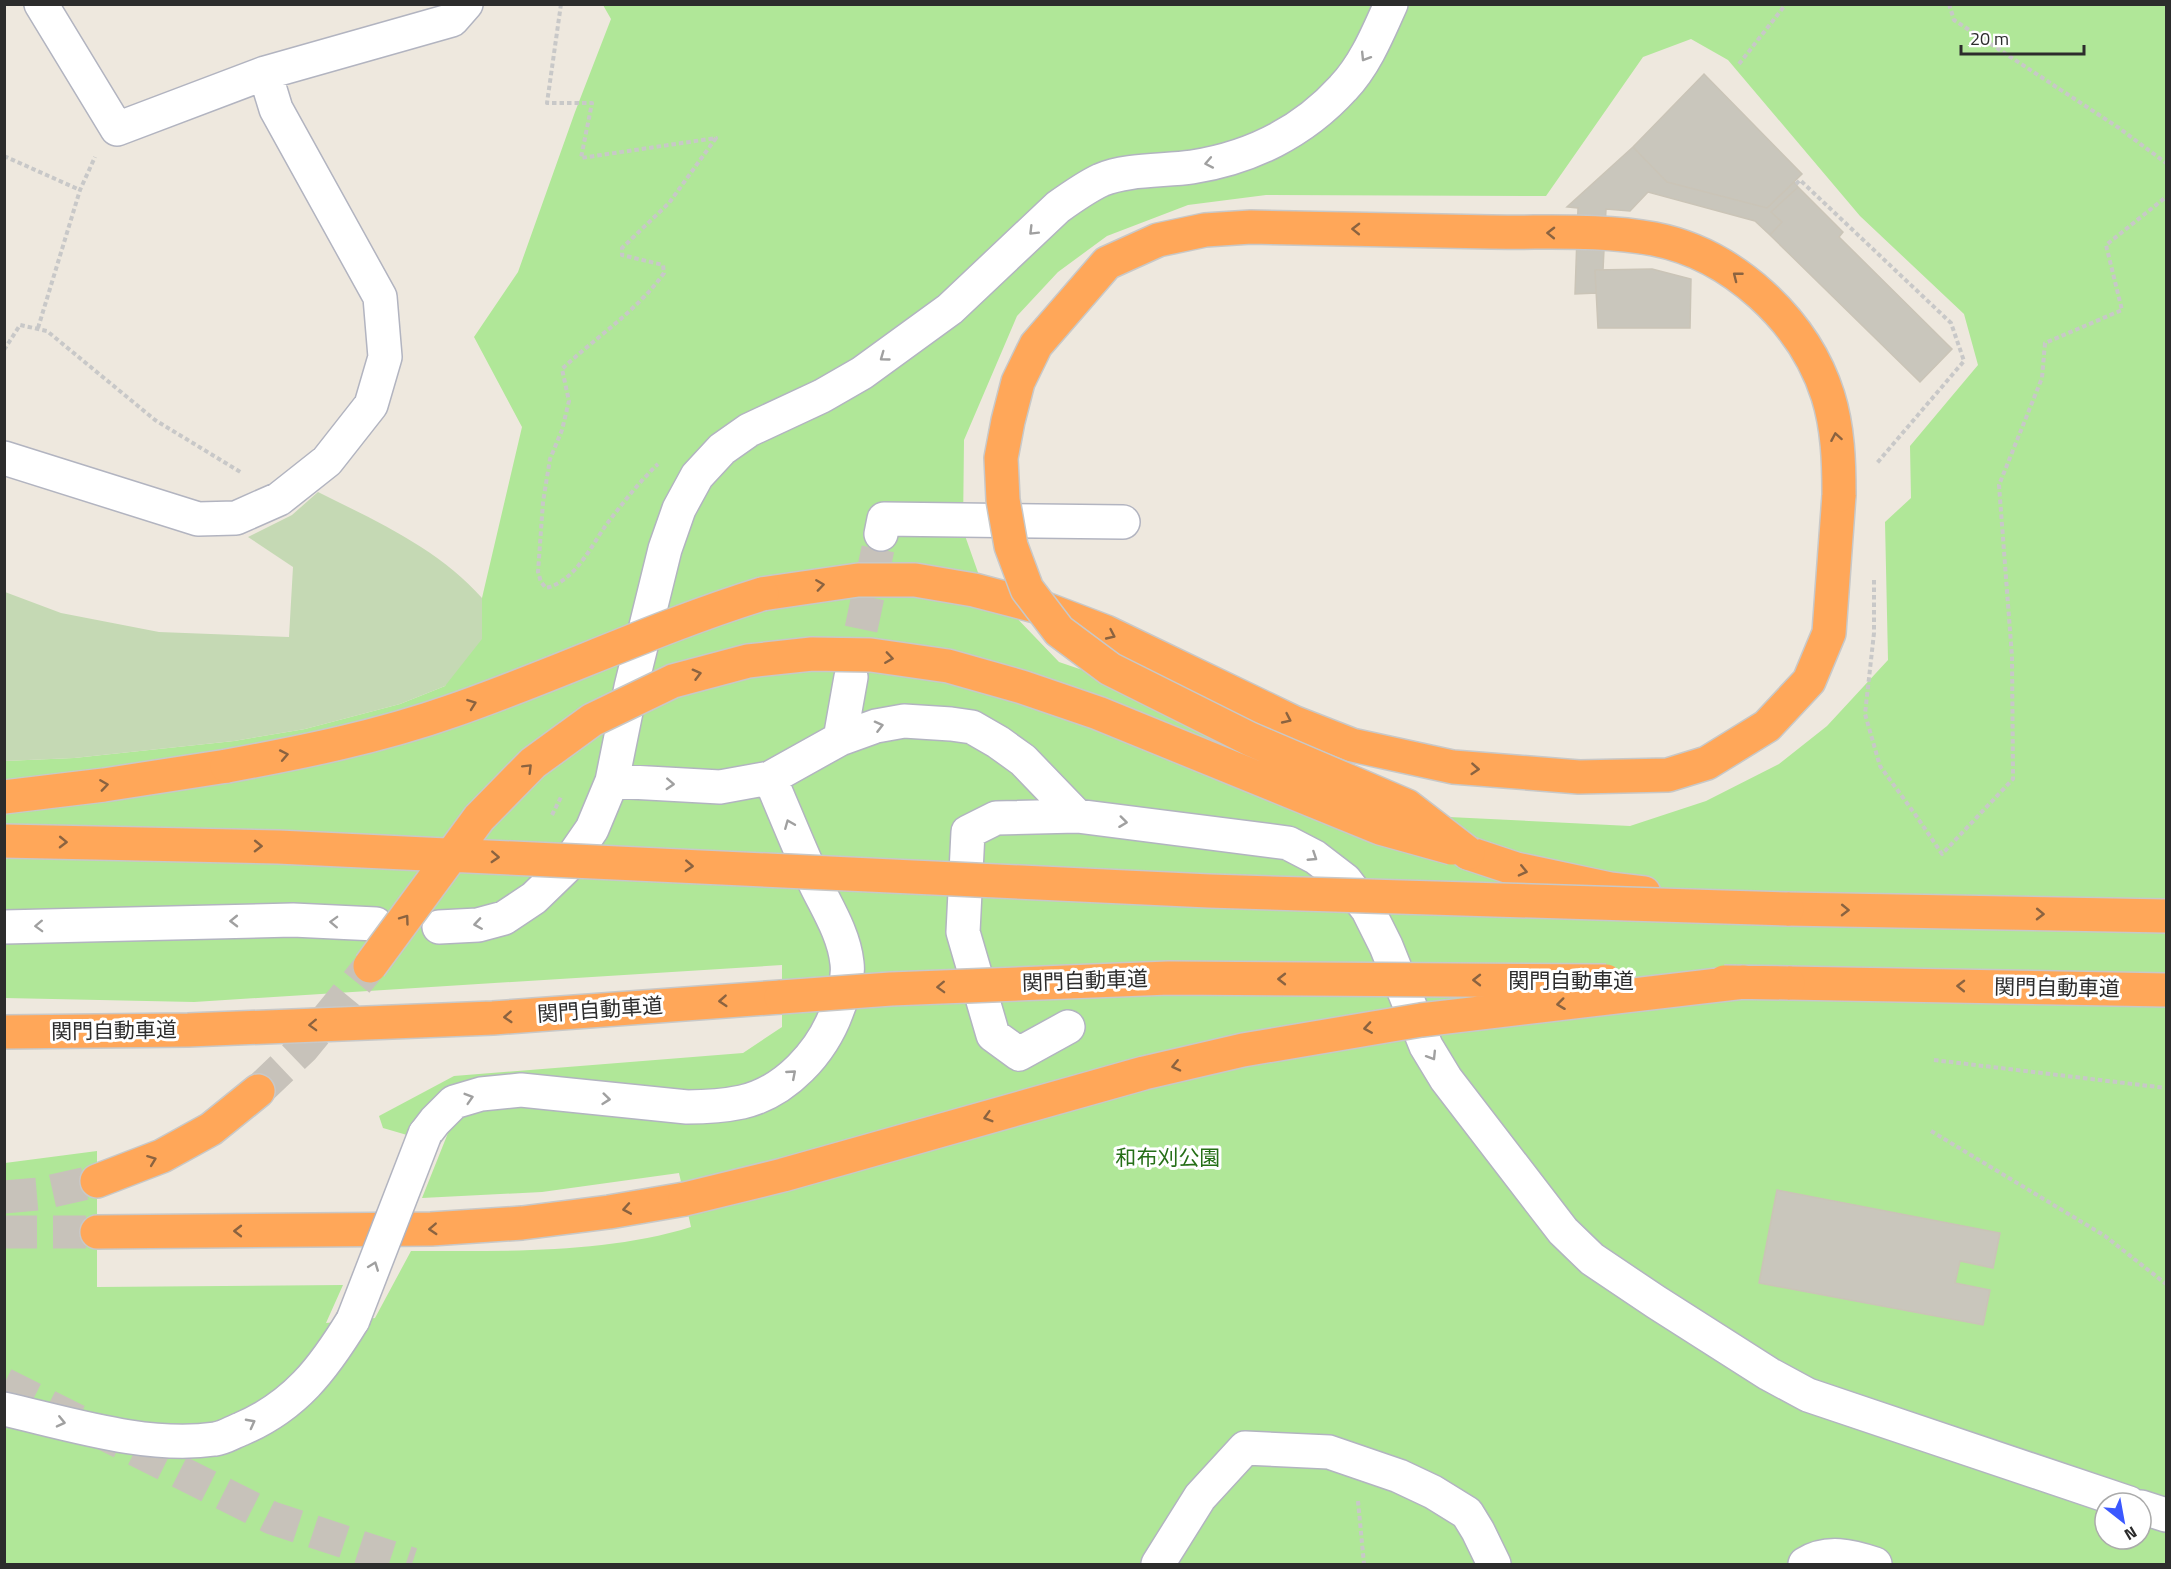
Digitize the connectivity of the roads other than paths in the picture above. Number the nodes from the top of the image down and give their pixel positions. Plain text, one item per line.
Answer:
1 (41, 4) edge
2 (466, 4) edge
3 (1391, 4) edge
4 (265, 73) junction
5 (4, 458) edge
6 (1123, 522) dead end
7 (881, 534) tunnel mouth
8 (851, 677) tunnel mouth
9 (840, 739) junction
10 (770, 778) junction
11 (612, 781) junction
12 (4, 796) edge
13 (1077, 816) junction
14 (4, 841) edge
15 (1468, 853) junction
16 (1753, 909) junction
17 (2166, 916) edge
18 (376, 924) dead end
19 (4, 927) edge
20 (439, 927) dead end
21 (370, 966) tunnel mouth
22 (1744, 982) junction
23 (2166, 990) edge
24 (1068, 1027) dead end
25 (4, 1032) edge
26 (258, 1091) tunnel mouth
27 (98, 1181) tunnel mouth
28 (97, 1232) tunnel mouth
29 (4, 1409) edge
30 (2093, 1491) edge
31 (1158, 1564) edge
32 (1494, 1564) edge
33 (1805, 1564) edge
34 (1875, 1564) edge

1 - 4 street
2 - 4 street
3 -> 11 street
4 - 5 street
6 - 7 street
8 - 9 street
9 - 10 street
9 -> 13 street
11 -> 10 street
29 -> 10 street, bridge
11 -> 20 street
12 -> 15 highway, bridge
13 - 24 street
13 -> 30 street
14 -> 16 highway, bridge
15 -> 16 highway, bridge
21 -> 15 highway, bridge
16 -> 17 highway, bridge
18 -> 19 street
23 -> 22 highway, 関門自動車道, bridge
22 -> 25 highway, 関門自動車道, bridge
22 -> 28 highway, bridge
27 -> 26 highway
31 - 32 street
33 - 34 street

